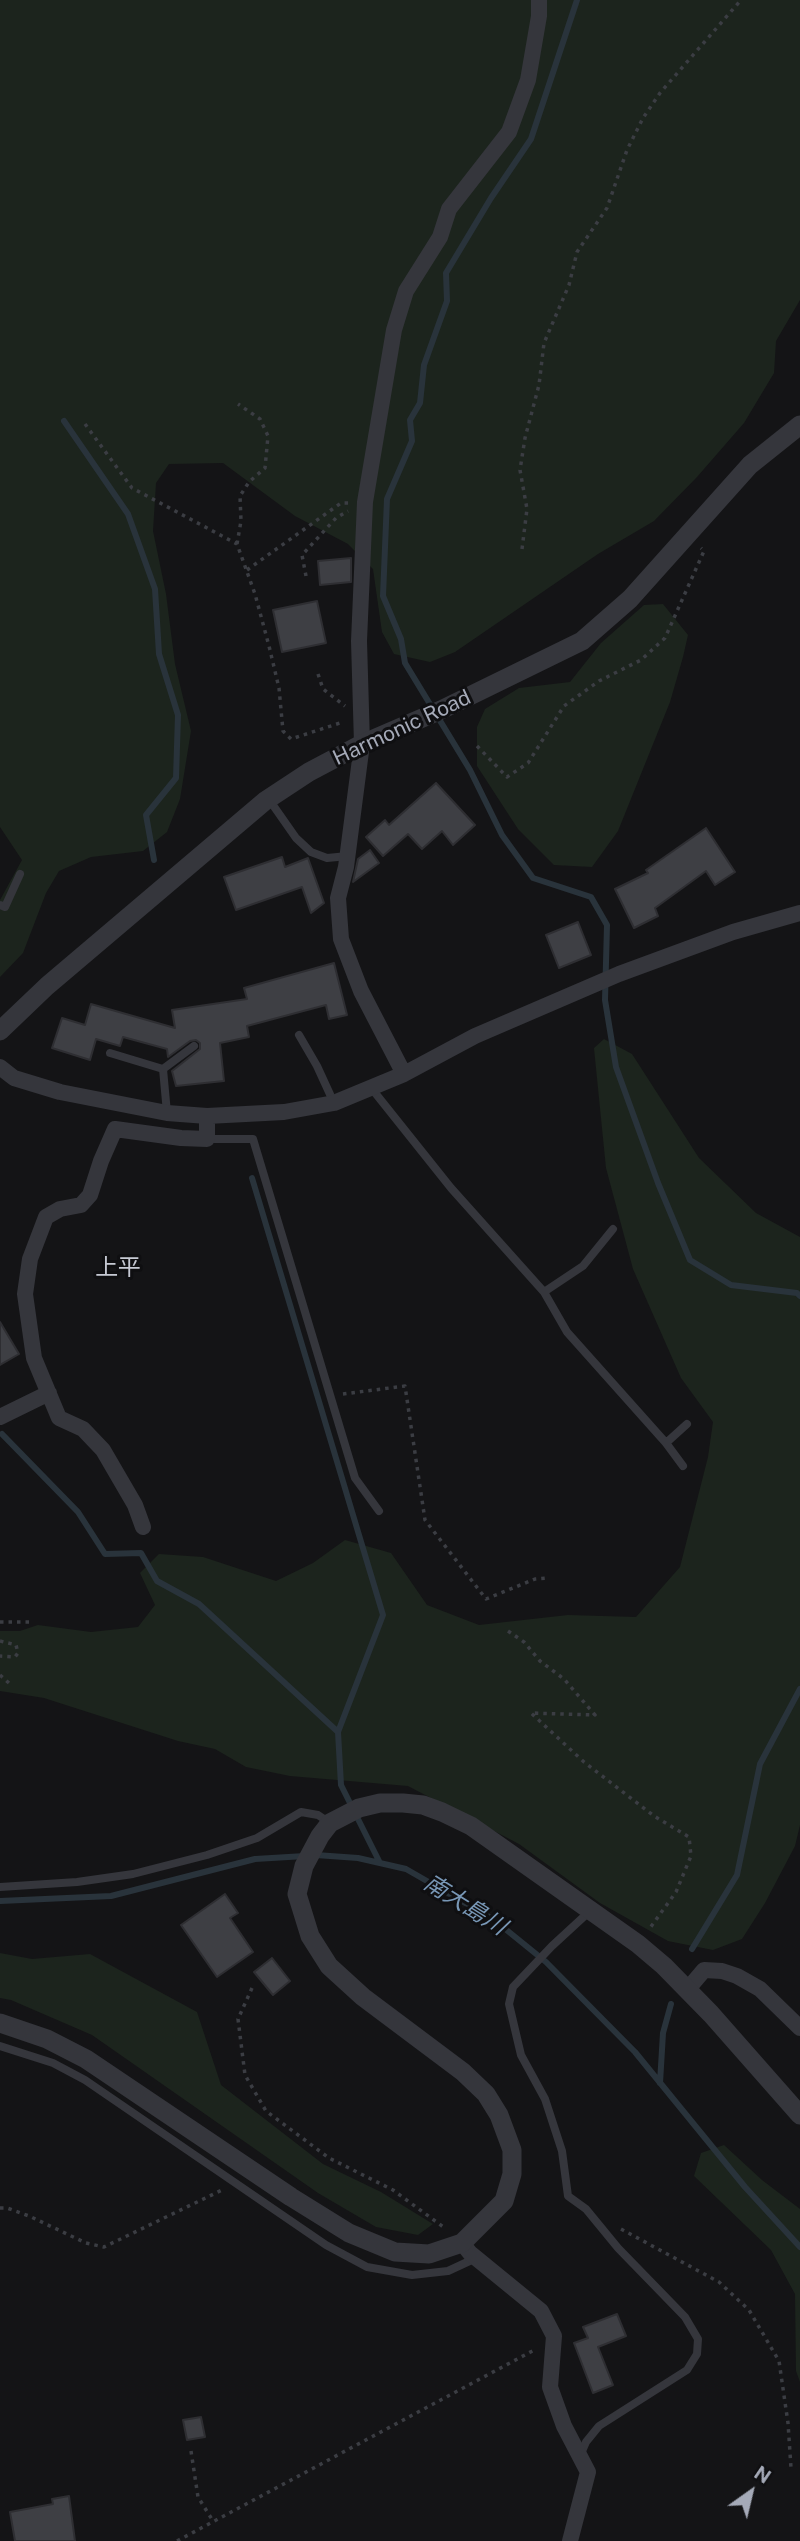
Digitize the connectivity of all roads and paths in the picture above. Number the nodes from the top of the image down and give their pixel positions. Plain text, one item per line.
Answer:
1 (539, 0) edge
2 (741, 0) edge
3 (238, 404) dead end
4 (85, 424) dead end
5 (800, 425) edge
6 (365, 502) junction
7 (690, 531) junction
8 (237, 544) junction
9 (522, 549) dead end
10 (247, 570) junction
11 (306, 576) dead end
12 (318, 674) dead end
13 (361, 716) junction
14 (362, 744) junction
15 (477, 746) dead end
16 (268, 799) junction
17 (348, 856) junction
18 (20, 874) dead end
19 (0, 905) edge
20 (800, 913) edge
21 (0, 1031) edge
22 (299, 1035) dead end
23 (194, 1046) dead end
24 (110, 1053) dead end
25 (0, 1068) edge
26 (163, 1069) junction
27 (404, 1074) junction
28 (372, 1088) junction
29 (334, 1103) junction
30 (167, 1113) junction
31 (207, 1116) junction
32 (207, 1139) junction
33 (613, 1229) dead end
34 (544, 1292) junction
35 (50, 1393) junction
36 (330, 1396) junction
37 (0, 1417) edge
38 (687, 1424) dead end
39 (666, 1443) junction
40 (683, 1466) dead end
41 (379, 1511) dead end
42 (143, 1527) dead end
43 (547, 1578) dead end
44 (0, 1622) edge
45 (30, 1622) dead end
46 (508, 1631) dead end
47 (0, 1641) edge
48 (0, 1656) edge
49 (0, 1675) edge
50 (10, 1684) dead end
51 (338, 1821) junction
52 (0, 1887) edge
53 (590, 1911) junction
54 (638, 1944) junction
55 (252, 1988) dead end
56 (687, 1990) junction
57 (0, 2023) edge
58 (800, 2028) edge
59 (0, 2046) edge
60 (800, 2115) edge
61 (232, 2181) junction
62 (0, 2208) edge
63 (586, 2209) junction
64 (462, 2243) junction
65 (476, 2258) junction
66 (555, 2342) junction
67 (191, 2451) dead end
68 (580, 2457) junction
69 (791, 2468) dead end
70 (213, 2521) junction
71 (177, 2541) edge
72 (570, 2541) edge

1 - 6 street
2 - 9 path
3 - 8 path
4 - 8 path
5 - 7 street, Harmonic Road
6 - 10 path
6 - 11 path
6 - 13 street
7 - 14 street, Harmonic Road
7 - 15 path
8 - 10 path
10 - 13 path
12 - 13 path
13 - 14 street
14 - 16 street, Harmonic Road
14 - 17 street
16 - 17 lane
16 - 21 street, Harmonic Road
17 - 27 street
18 - 19 lane
20 - 27 street
22 - 29 lane
23 - 26 lane
24 - 26 lane
25 - 30 street
26 - 30 lane
27 - 28 street
28 - 29 street
28 - 34 lane
29 - 31 street
30 - 31 street
31 - 32 street
32 - 35 street
32 - 36 lane
33 - 34 lane
34 - 39 lane
35 - 37 street
35 - 42 street
36 - 41 lane
36 - 43 path
38 - 39 lane
39 - 40 lane
44 - 45 path
46 - 54 path
47 - 48 path
49 - 50 path
51 - 52 lane
51 - 53 street
51 - 64 street
53 - 54 street
53 - 63 lane
54 - 56 street
55 - 64 path
56 - 58 street
56 - 60 street
57 - 64 street
59 - 61 lane
61 - 62 path
61 - 65 lane
63 - 68 lane
63 - 69 path
64 - 65 street
65 - 66 street
66 - 68 street
66 - 70 path
67 - 70 path
68 - 72 street
70 - 71 path

